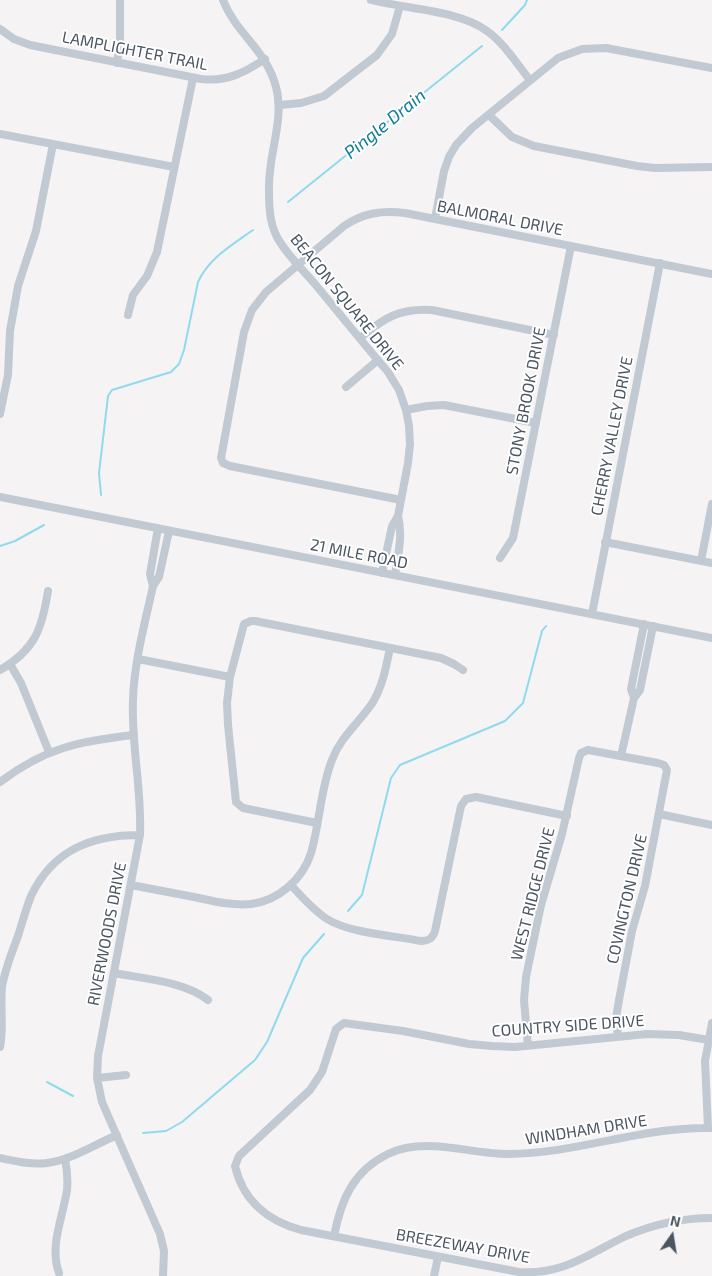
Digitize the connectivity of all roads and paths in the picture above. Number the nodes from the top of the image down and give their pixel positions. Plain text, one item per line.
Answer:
1 (120, 0) edge
2 (223, 0) edge
3 (371, 0) edge
4 (400, 6) junction
5 (0, 29) edge
6 (265, 59) junction
7 (117, 63) junction
8 (712, 68) edge
9 (192, 78) junction
10 (530, 80) junction
11 (280, 105) junction
12 (488, 115) junction
13 (0, 134) edge
14 (53, 144) junction
15 (174, 166) junction
16 (712, 166) edge
17 (435, 219) junction
18 (571, 246) junction
19 (660, 263) junction
20 (298, 265) junction
21 (712, 274) edge
22 (128, 315) dead end
23 (554, 335) junction
24 (360, 338) junction
25 (378, 360) junction
26 (346, 388) dead end
27 (406, 410) junction
28 (0, 414) edge
29 (536, 423) junction
30 (0, 497) edge
31 (401, 500) junction
32 (712, 504) edge
33 (398, 516) junction
34 (158, 528) junction
35 (170, 530) junction
36 (605, 542) junction
37 (500, 558) dead end
38 (701, 561) junction
39 (712, 563) edge
40 (382, 573) junction
41 (395, 575) junction
42 (153, 586) junction
43 (48, 591) dead end
44 (592, 614) junction
45 (644, 624) junction
46 (653, 626) junction
47 (712, 638) edge
48 (390, 648) junction
49 (138, 659) junction
50 (10, 664) junction
51 (0, 670) edge
52 (463, 670) dead end
53 (230, 677) junction
54 (634, 698) junction
55 (134, 735) junction
56 (49, 752) junction
57 (621, 756) junction
58 (0, 782) edge
59 (659, 814) junction
60 (567, 816) junction
61 (317, 824) junction
62 (712, 825) edge
63 (140, 834) junction
64 (131, 885) junction
65 (291, 885) junction
66 (114, 973) junction
67 (208, 1000) dead end
68 (712, 1023) edge
69 (618, 1037) junction
70 (709, 1040) junction
71 (528, 1046) junction
72 (0, 1047) edge
73 (126, 1076) dead end
74 (97, 1078) junction
75 (710, 1128) edge
76 (117, 1135) junction
77 (0, 1158) edge
78 (65, 1159) junction
79 (235, 1162) joint
80 (712, 1218) edge
81 (334, 1236) junction
82 (438, 1257) junction
83 (59, 1272) dead end
84 (163, 1276) edge
85 (434, 1276) edge

1 - 7 street
2 - 6 street, BEACON SQUARE DRIVE
3 - 4 street
4 - 10 street
4 - 11 street
5 - 7 street, LAMPLIGHTER TRAIL
6 - 9 street, LAMPLIGHTER TRAIL
6 - 11 street, BEACON SQUARE DRIVE
7 - 9 street, LAMPLIGHTER TRAIL
8 - 10 street
9 - 15 street
10 - 12 street
11 - 20 street, BEACON SQUARE DRIVE
12 - 16 street
12 - 17 street
13 - 14 street
14 - 15 street
14 - 28 street
15 - 22 street
17 - 18 street, BALMORAL DRIVE
17 - 20 street, BALMORAL DRIVE
18 - 19 street, BALMORAL DRIVE
18 - 23 street, STONY BROOK DRIVE
19 - 21 street, BALMORAL DRIVE
19 - 36 street, CHERRY VALLEY DRIVE
20 - 24 street, BEACON SQUARE DRIVE
20 - 31 street, BALMORAL DRIVE
23 - 24 street
23 - 29 street, STONY BROOK DRIVE
24 - 25 street, BEACON SQUARE DRIVE
25 - 26 street
25 - 27 street, BEACON SQUARE DRIVE
27 - 29 street
27 - 31 street, BEACON SQUARE DRIVE
29 - 37 street, STONY BROOK DRIVE
30 - 34 street, 21 MILE ROAD
31 - 33 street, BEACON SQUARE DRIVE
32 - 38 street
33 - 40 street, BEACON SQUARE DRIVE
33 - 41 street, BEACON SQUARE DRIVE
34 - 35 street, 21 MILE ROAD
34 - 42 street, RIVERWOODS DRIVE
35 - 40 street, 21 MILE ROAD
35 - 42 street, RIVERWOODS DRIVE
36 - 38 street
36 - 44 street, CHERRY VALLEY DRIVE
38 - 39 street
40 - 41 street, 21 MILE ROAD
41 - 44 street, 21 MILE ROAD
42 - 49 street, RIVERWOODS DRIVE
43 - 50 street
44 - 45 street, 21 MILE ROAD
45 - 46 street, 21 MILE ROAD
45 - 54 street
46 - 47 street, 21 MILE ROAD
46 - 54 street
48 - 52 street
48 - 53 street
48 - 61 street
49 - 53 street
49 - 55 street, RIVERWOODS DRIVE
50 - 51 street
50 - 56 street
53 - 61 street
54 - 57 street
55 - 56 street
55 - 63 street, RIVERWOODS DRIVE
56 - 58 street
57 - 59 street, COVINGTON DRIVE
57 - 60 street, WEST RIDGE DRIVE
59 - 62 street
59 - 69 street, COVINGTON DRIVE
60 - 65 street
60 - 71 street, WEST RIDGE DRIVE
61 - 65 street
63 - 64 street, RIVERWOODS DRIVE
63 - 72 street
64 - 65 street
64 - 66 street, RIVERWOODS DRIVE
66 - 67 street
66 - 74 street, RIVERWOODS DRIVE
68 - 70 street
69 - 70 street, COUNTRY SIDE DRIVE
69 - 71 street, COUNTRY SIDE DRIVE
70 - 75 street
71 - 79 street, COUNTRY SIDE DRIVE
73 - 74 street
74 - 76 street, RIVERWOODS DRIVE
75 - 81 street, WINDHAM DRIVE
76 - 78 street
76 - 84 street, RIVERWOODS DRIVE
77 - 78 street
78 - 83 street
79 - 81 street, BREEZEWAY DRIVE
80 - 82 street, BREEZEWAY DRIVE
81 - 82 street, BREEZEWAY DRIVE
82 - 85 street

